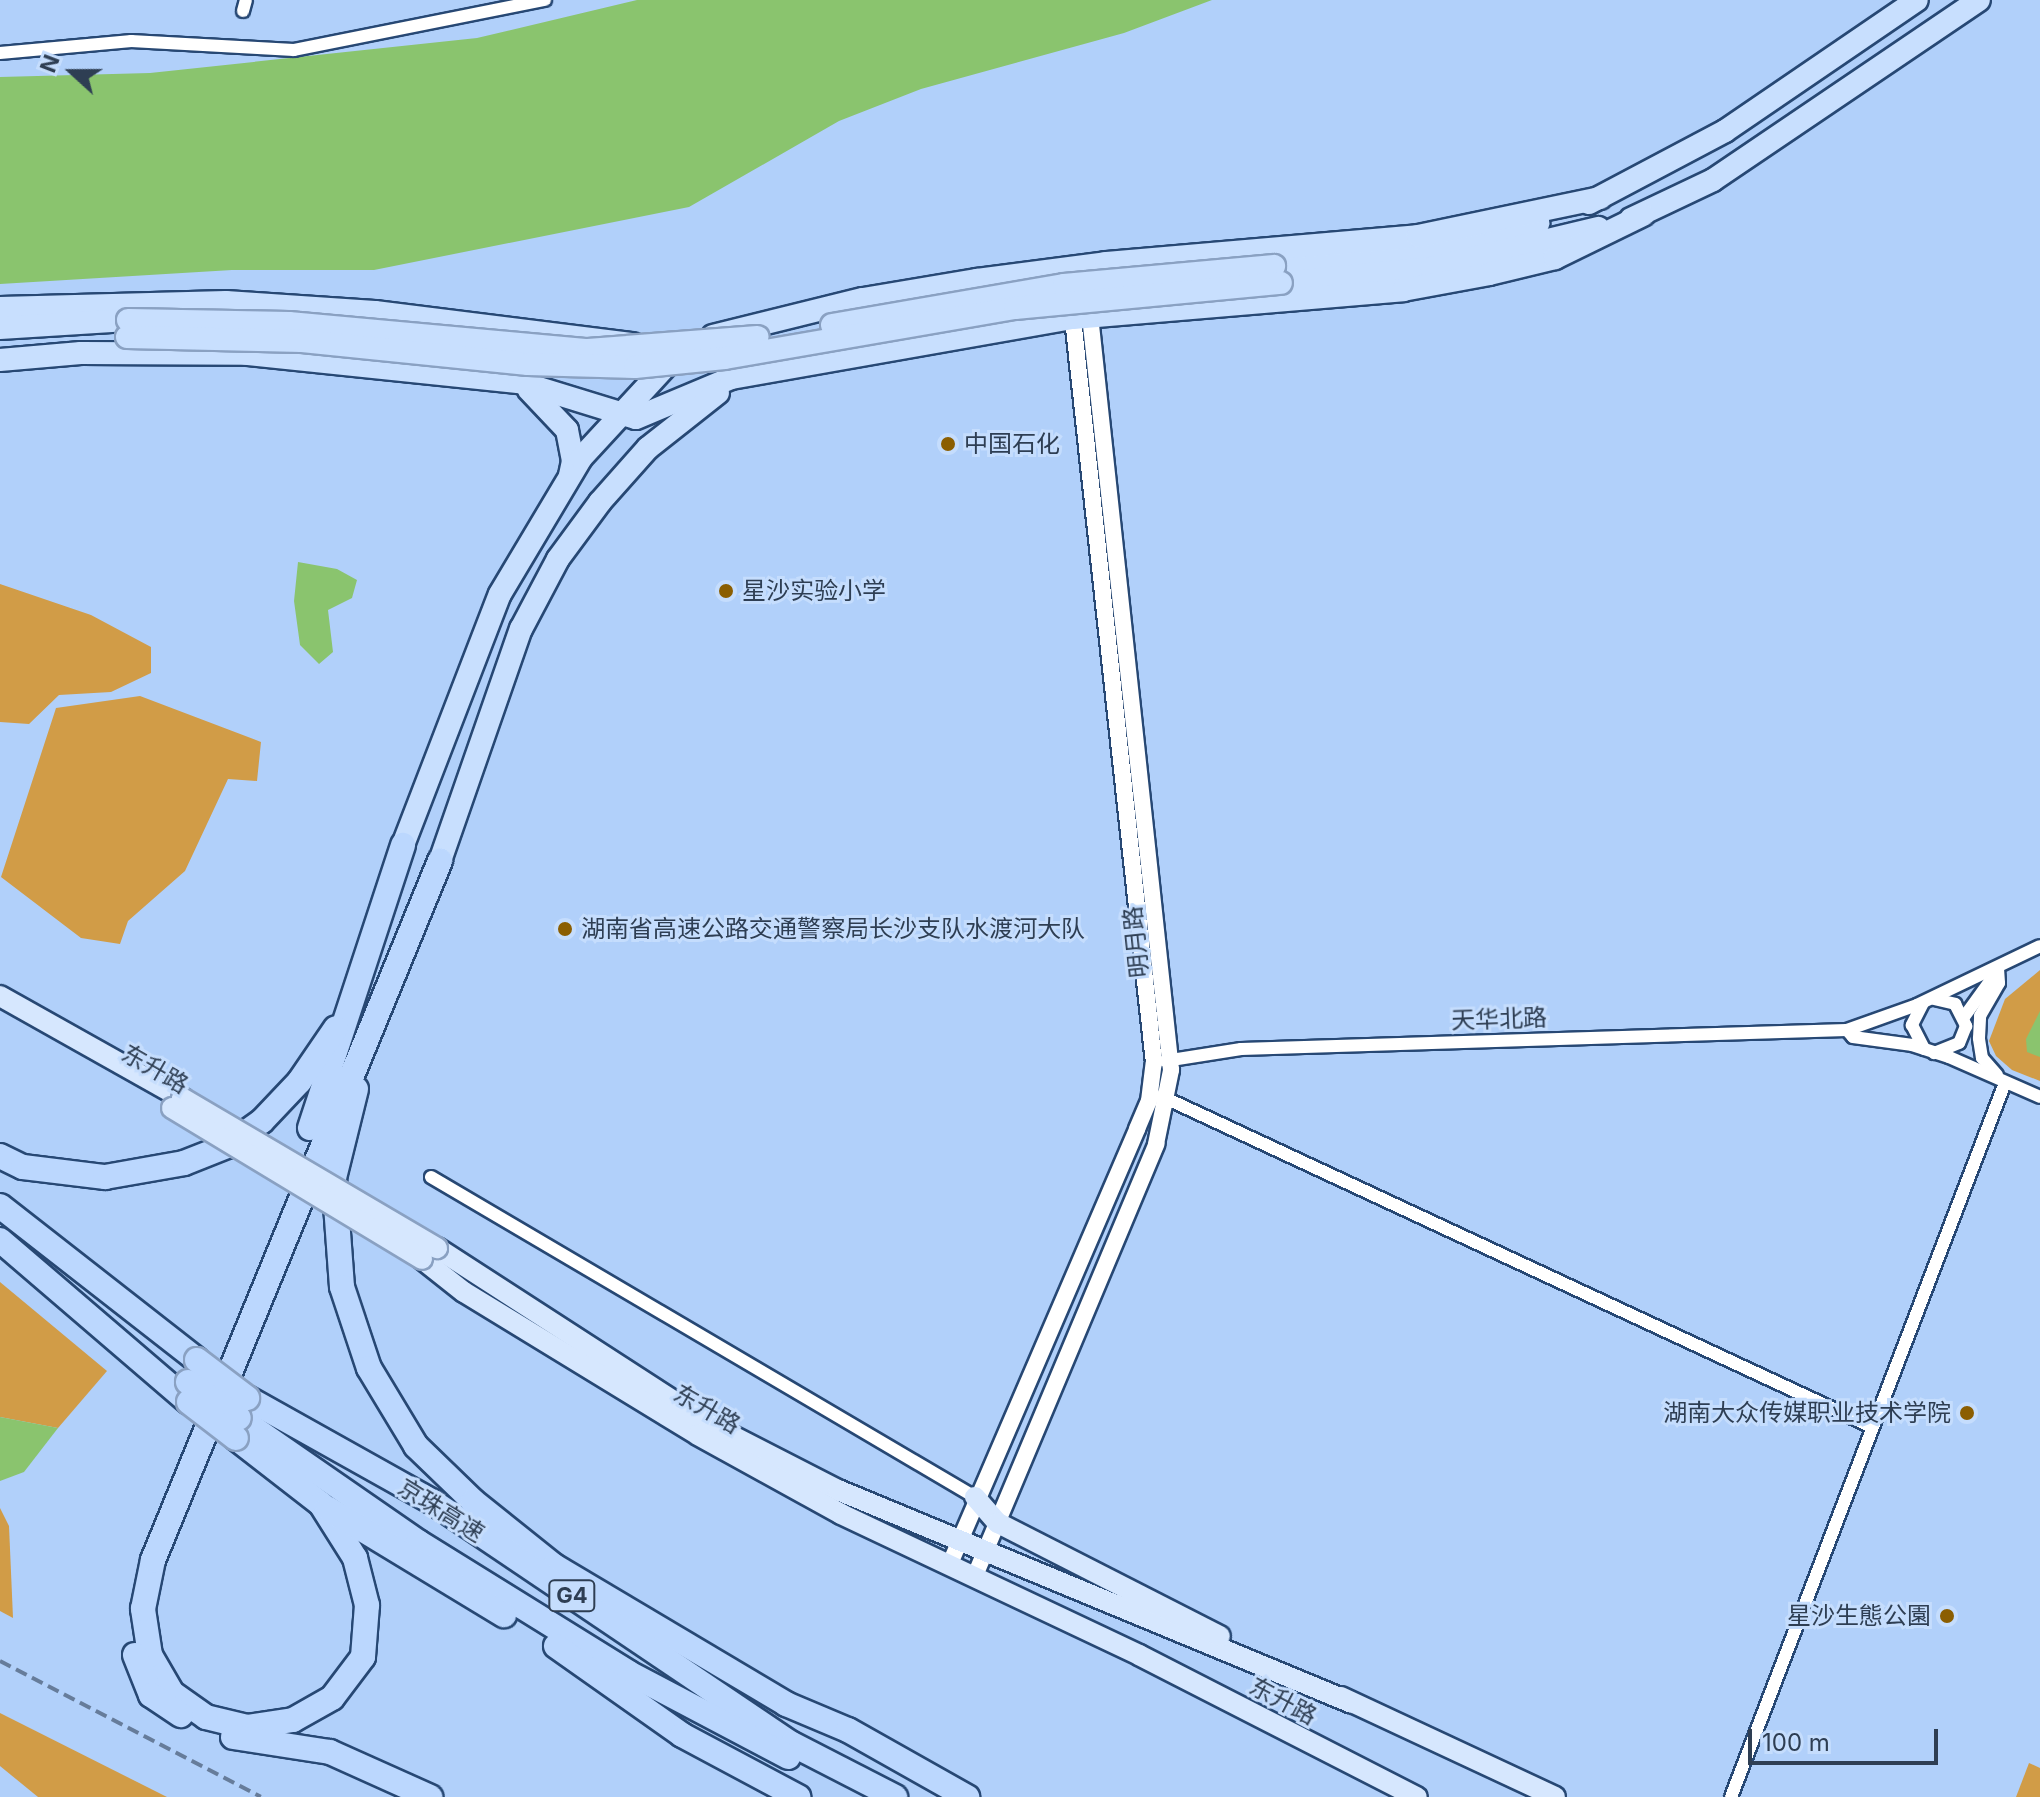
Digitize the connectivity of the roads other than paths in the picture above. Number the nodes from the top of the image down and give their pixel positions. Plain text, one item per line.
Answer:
1 (545, 0) edge
2 (1917, 0) edge
3 (1979, 0) edge
4 (0, 53) edge
5 (1600, 198) junction
6 (1643, 215) junction
7 (1075, 267) junction
8 (1278, 275) junction
9 (0, 308) edge
10 (1082, 317) junction
11 (0, 328) edge
12 (128, 328) junction
13 (0, 346) edge
14 (677, 354) junction
15 (0, 360) edge
16 (775, 371) junction
17 (519, 382) junction
18 (619, 414) junction
19 (570, 475) junction
20 (403, 845) joint
21 (440, 861) joint
22 (2040, 946) edge
23 (1998, 970) junction
24 (0, 996) edge
25 (1927, 1001) junction
26 (351, 1006) junction
27 (0, 1011) edge
28 (1964, 1017) junction
29 (1847, 1030) junction
30 (1962, 1037) junction
31 (369, 1039) junction
32 (1929, 1051) junction
33 (1982, 1053) junction
34 (1162, 1062) junction
35 (2005, 1083) junction
36 (1151, 1085) junction
37 (2040, 1097) edge
38 (1166, 1102) junction
39 (177, 1103) junction
40 (0, 1156) edge
41 (431, 1177) dead end
42 (0, 1206) edge
43 (0, 1239) edge
44 (430, 1253) junction
45 (191, 1381) junction
46 (240, 1418) junction
47 (1872, 1427) junction
48 (975, 1497) junction
49 (321, 1504) junction
50 (998, 1523) junction
51 (960, 1541) junction
52 (984, 1552) junction
53 (949, 1566) junction
54 (974, 1578) junction
55 (611, 1622) junction
56 (561, 1631) junction
57 (1352, 1703) junction
58 (923, 1776) junction
59 (430, 1797) edge
60 (800, 1797) edge
61 (864, 1797) edge
62 (895, 1797) edge
63 (967, 1797) edge
64 (1417, 1797) edge
65 (1555, 1797) edge
66 (1731, 1797) edge

1 - 4 street
2 - 5 highway
3 - 6 highway
5 - 7 highway
5 - 8 highway
6 - 8 highway
6 - 10 highway
7 - 10 street, 明月路
7 - 14 highway
8 - 12 highway, bridge
9 - 14 highway
10 - 16 highway
10 - 34 street, 明月路
11 - 12 highway
12 - 13 highway
14 - 18 highway
15 - 17 highway
16 - 18 highway
16 - 21 highway
17 - 18 highway
17 - 19 highway
18 - 19 highway
19 - 20 highway
20 - 26 highway
21 - 31 highway
22 - 23 street
23 - 25 street
23 - 28 street
23 - 33 street
24 - 39 main road, 东升路
25 - 28 street
25 - 29 street
25 - 32 street
26 - 40 highway
26 - 59 highway
27 - 39 main road, 东升路
28 - 30 street
29 - 32 street
29 - 34 street, 天华北路
30 - 32 street
30 - 33 street
31 - 49 highway
31 - 58 highway
32 - 35 street
33 - 35 street
34 - 36 street, 明月路
34 - 38 street, 明月路
35 - 37 street
35 - 47 street
36 - 38 street
36 - 48 street, 明月路
38 - 47 street
38 - 50 street, 明月路
39 - 44 main road, 东升路, bridge
41 - 48 street
42 - 45 highway, 京珠高速 / G4
43 - 45 highway, 京珠高速 / G4
44 - 51 main road, 东升路
44 - 53 main road, 东升路
45 - 46 highway, 京珠高速 / G4, bridge
46 - 49 highway
46 - 55 highway, 京珠高速 / G4
46 - 56 highway, 京珠高速 / G4
47 - 66 street
48 - 50 main road, 东升路
48 - 51 street, 明月路
49 - 60 highway
50 - 52 street, 明月路
50 - 57 main road, 东升路
51 - 52 main road, 东升路
51 - 53 street, 明月路
52 - 54 street, 明月路
52 - 57 main road, 东升路
53 - 54 main road, 东升路
54 - 64 main road, 东升路
55 - 58 highway
55 - 62 highway, 京珠高速 / G4
56 - 60 highway
56 - 61 highway, 京珠高速 / G4
57 - 65 main road, 东升路
58 - 63 highway

